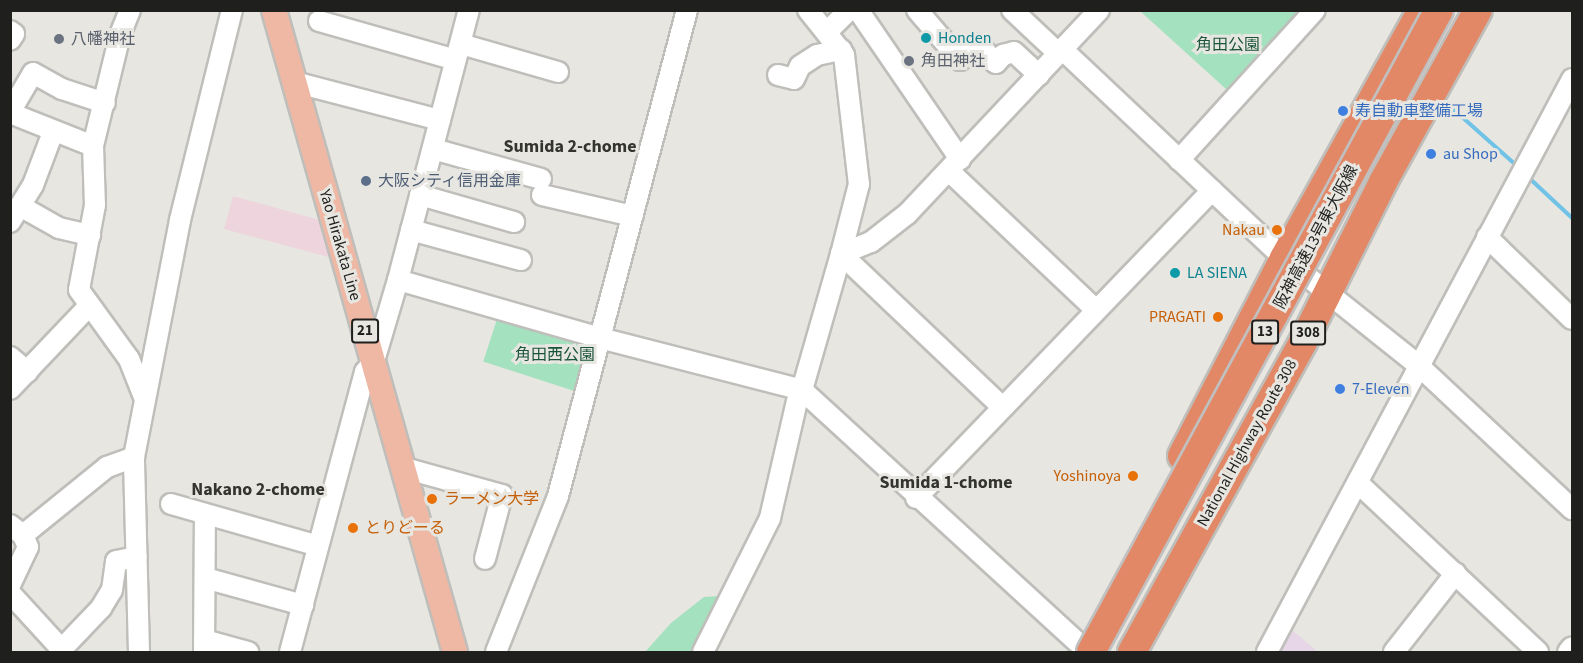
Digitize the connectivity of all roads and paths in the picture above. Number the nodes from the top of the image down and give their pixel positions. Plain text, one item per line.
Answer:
1 (130, 10) edge
2 (232, 10) edge
3 (274, 10) edge
4 (469, 10) edge
5 (687, 10) edge
6 (808, 10) edge
7 (849, 10) edge
8 (858, 10) edge
9 (917, 10) edge
10 (1012, 10) edge
11 (1030, 10) edge
12 (1099, 10) edge
13 (1315, 10) edge
14 (1422, 10) edge
15 (1439, 10) edge
16 (1458, 10) edge
17 (1478, 10) edge
18 (319, 21) dead end
19 (10, 31) edge
20 (827, 32) junction
21 (10, 40) edge
22 (1063, 49) junction
23 (841, 50) junction
24 (459, 52) junction
25 (558, 72) dead end
26 (778, 75) dead end
27 (1039, 75) junction
28 (1572, 79) edge
29 (294, 81) junction
30 (105, 102) junction
31 (10, 113) edge
32 (440, 120) junction
33 (53, 132) junction
34 (93, 146) junction
35 (433, 149) junction
36 (1179, 160) junction
37 (954, 165) junction
38 (1212, 190) junction
39 (420, 195) junction
40 (15, 214) edge
41 (633, 216) junction
42 (514, 222) dead end
43 (411, 230) junction
44 (90, 235) junction
45 (1487, 237) junction
46 (841, 254) junction
47 (1284, 258) junction
48 (520, 260) dead end
49 (398, 280) junction
50 (1328, 291) junction
51 (88, 306) junction
52 (1096, 310) junction
53 (1572, 319) edge
54 (600, 339) junction
55 (10, 357) edge
56 (374, 361) junction
57 (1418, 365) junction
58 (28, 372) junction
59 (10, 389) edge
60 (803, 392) junction
61 (144, 397) junction
62 (1002, 407) junction
63 (134, 457) junction
64 (404, 468) junction
65 (1358, 483) junction
66 (916, 498) junction
67 (171, 504) dead end
68 (1572, 509) edge
69 (205, 516) junction
70 (16, 530) edge
71 (318, 546) junction
72 (137, 558) junction
73 (485, 559) dead end
74 (1456, 573) junction
75 (204, 578) junction
76 (10, 585) edge
77 (10, 594) edge
78 (303, 604) junction
79 (204, 646) edge
80 (1572, 647) edge
81 (61, 651) edge
82 (139, 652) edge
83 (248, 652) edge
84 (290, 652) edge
85 (455, 652) edge
86 (496, 652) edge
87 (703, 652) edge
88 (1090, 652) edge
89 (1132, 652) edge
90 (1267, 652) edge
91 (1394, 652) edge
92 (1538, 652) edge
93 (1568, 652) edge

1 - 30 street
2 - 61 street
3 - 29 main road, Yao Hirakata Line / 21
4 - 24 street
5 - 41 street
6 - 20 street
7 - 20 street
8 - 37 street
9 - 27 street
10 - 22 street
11 - 22 street
12 - 22 street
13 - 36 street
14 - 47 highway
15 - 88 highway, 阪神高速13号東大阪線 / 13, bridge
16 - 88 highway, 阪神高速13号東大阪線 / 13
17 - 50 highway, National Highway Route 308 / 308
18 - 24 street
19 - 21 street
20 - 23 street
22 - 27 street
22 - 36 street
23 - 26 street
23 - 46 street
24 - 25 street
24 - 32 street
27 - 37 street
28 - 45 street
29 - 32 street
29 - 56 main road, Yao Hirakata Line / 21
30 - 31 street
30 - 34 street
31 - 33 street
32 - 35 street
33 - 34 street
33 - 40 street
34 - 44 street
35 - 39 street
35 - 41 street
36 - 38 street
37 - 46 street
37 - 52 street
38 - 47 street
38 - 52 street
39 - 42 street
39 - 43 street
40 - 44 street
41 - 54 street
43 - 48 street
43 - 49 street
44 - 51 street
45 - 53 street
45 - 57 street
46 - 60 street
46 - 62 street
47 - 50 street
47 - 88 highway
49 - 54 street
49 - 56 street
50 - 57 street
50 - 89 highway, National Highway Route 308 / 308
51 - 58 street
51 - 61 street
52 - 62 street
54 - 60 street
54 - 86 street
55 - 58 street
56 - 64 main road, Yao Hirakata Line / 21
56 - 71 street
57 - 65 street
57 - 68 street
58 - 59 street
60 - 66 street
60 - 87 street
61 - 63 street
62 - 66 street
63 - 70 street
63 - 72 street
64 - 73 street
64 - 85 main road, Yao Hirakata Line / 21
65 - 74 street
65 - 90 street
66 - 88 street
67 - 69 street
69 - 71 street
69 - 75 street
70 - 76 street
71 - 78 street
72 - 81 street
72 - 82 street
74 - 91 street
74 - 92 street
75 - 78 street
75 - 79 street
77 - 81 street
78 - 84 street
79 - 83 street
80 - 93 street

